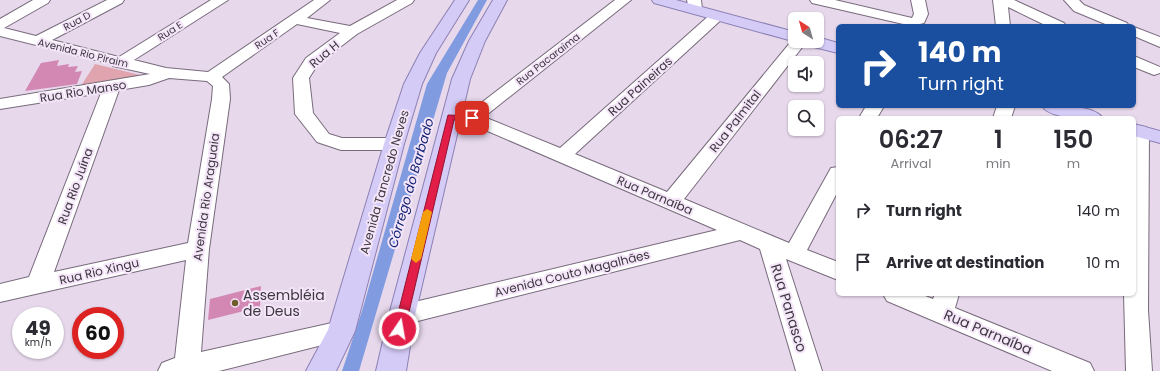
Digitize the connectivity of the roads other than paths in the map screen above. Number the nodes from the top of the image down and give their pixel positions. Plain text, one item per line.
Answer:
1 (42, 0) edge
2 (117, 0) edge
3 (221, 0) edge
4 (323, 0) edge
5 (407, 0) edge
6 (462, 0) edge
7 (500, 0) edge
8 (624, 0) edge
9 (659, 0) edge
10 (816, 0) edge
11 (918, 0) edge
12 (1000, 0) edge
13 (1003, 0) edge
14 (1071, 0) edge
15 (695, 5) edge
16 (717, 16) junction
17 (296, 20) junction
18 (1003, 24) edge
19 (1055, 24) edge
20 (1117, 24) edge
21 (0, 25) edge
22 (352, 31) junction
23 (1136, 32) edge
24 (788, 34) edge
25 (5, 36) edge
26 (37, 42) junction
27 (1160, 42) edge
28 (824, 44) edge
29 (836, 47) edge
30 (793, 48) edge
31 (1136, 62) edge
32 (119, 63) junction
33 (1154, 70) dead end
34 (166, 74) junction
35 (211, 76) junction
36 (112, 86) junction
37 (0, 104) edge
38 (1058, 108) edge
39 (1086, 116) edge
40 (451, 117) junction
41 (472, 118) junction
42 (1145, 133) edge
43 (394, 144) junction
44 (562, 156) junction
45 (836, 177) edge
46 (672, 201) junction
47 (741, 232) junction
48 (770, 244) junction
49 (198, 249) junction
50 (794, 253) junction
51 (836, 270) edge
52 (38, 285) junction
53 (0, 293) edge
54 (906, 296) edge
55 (944, 303) edge
56 (402, 315) junction
57 (341, 331) junction
58 (179, 369) edge
59 (321, 371) edge
60 (391, 371) edge
61 (809, 371) edge
62 (1081, 371) edge
63 (1139, 371) edge

1 - 21 street
2 - 26 street, Rua D
3 - 32 street, Rua E
4 - 17 street, Rua F
5 - 22 street, Rua H
6 - 43 main road, Avenida Tancredo Neves
7 - 40 main road
8 - 41 street, Rua Pacaraima
9 - 15 main road
10 - 11 street
12 - 18 street
13 - 19 street
14 - 20 street
15 - 16 main road
16 - 24 main road
16 - 44 street, Rua Paineiras
17 - 22 street
17 - 35 street, Rua F
22 - 43 street, Rua H
23 - 27 street
25 - 26 street, Avenida Rio Piraim
26 - 32 street, Avenida Rio Piraim
28 - 29 main road
30 - 46 street, Rua Palmital
31 - 33 street
32 - 34 street, Avenida Rio Piraim
34 - 35 street
34 - 36 street, Rua Rio Manso
35 - 49 street, Avenida Rio Araguaia
36 - 37 street, Rua Rio Manso
36 - 52 street, Rua Rio Juína
38 - 39 main road
40 - 41 street
40 - 56 main road
41 - 44 street, Rua Parnaíba
42 - 63 street
43 - 57 main road, Avenida Tancredo Neves
44 - 46 street, Rua Parnaíba
45 - 50 street, Rua Panasco
46 - 47 street, Rua Parnaíba
47 - 48 street, Rua Parnaíba
47 - 56 street, Avenida Couto Magalhães
48 - 50 street, Rua Parnaíba
48 - 61 street, Rua Panasco
49 - 52 street, Rua Rio Xingu
49 - 58 street, Avenida Rio Araguaia
50 - 51 street, Rua Parnaíba
52 - 53 street, Rua Rio Xingu
54 - 55 street, Rua Parnaíba
55 - 62 street, Rua Parnaíba
56 - 60 main road
57 - 58 street
57 - 59 main road, Avenida Tancredo Neves

